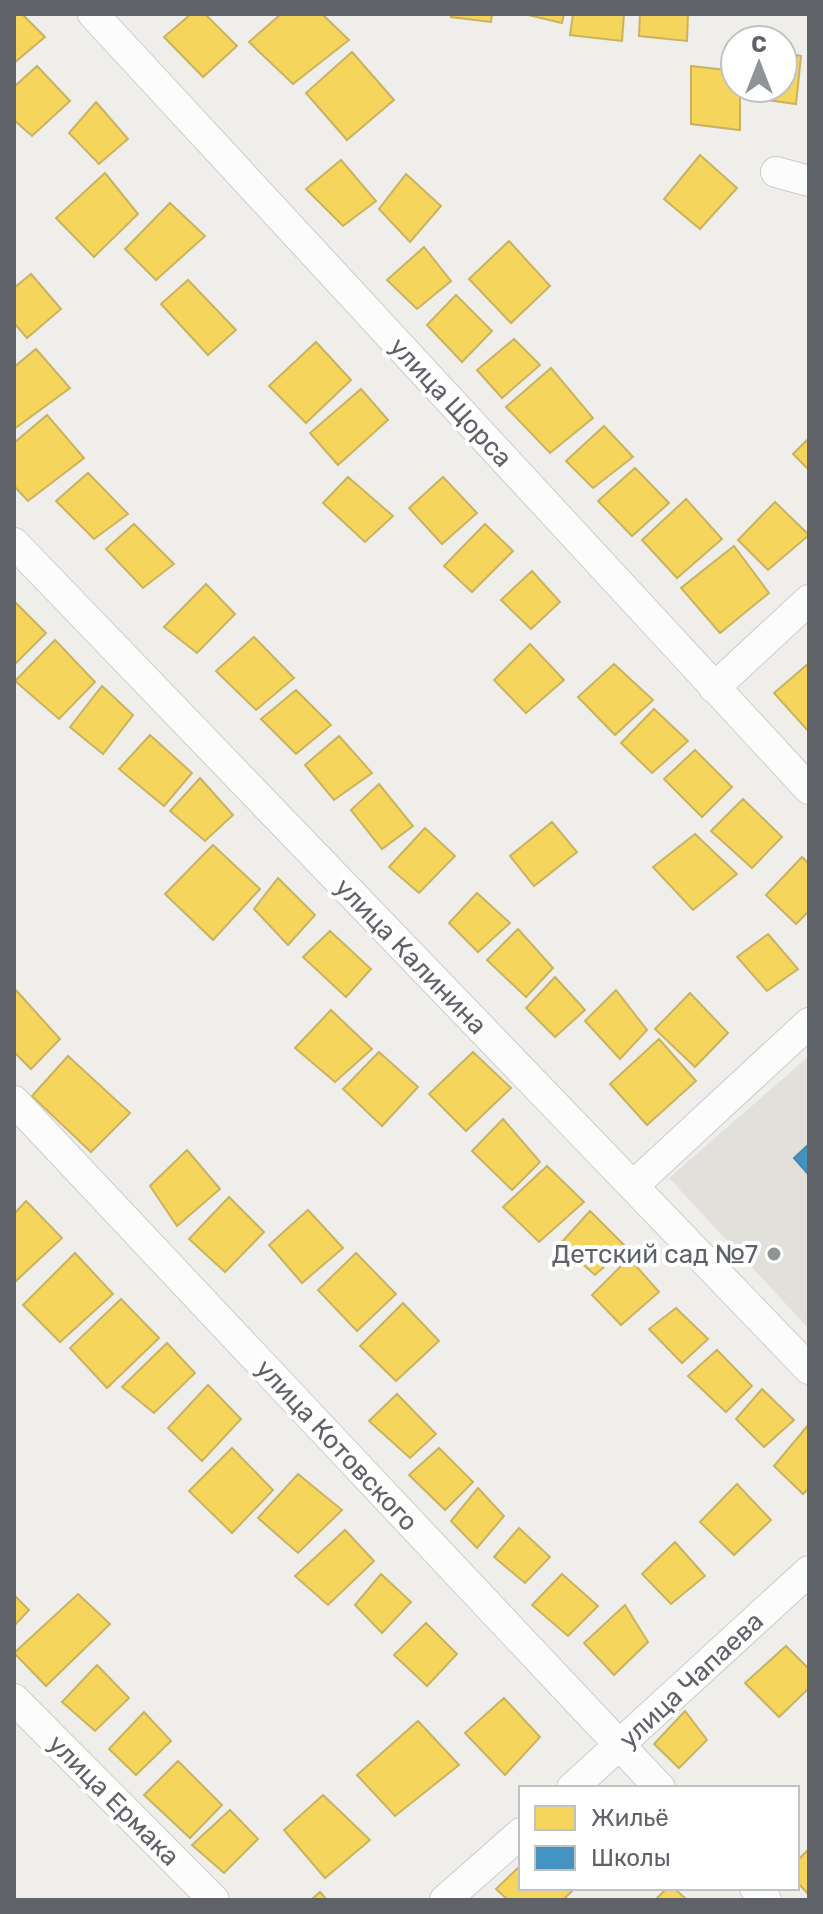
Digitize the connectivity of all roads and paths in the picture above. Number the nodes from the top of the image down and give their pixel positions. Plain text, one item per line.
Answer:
1 (93, 14) edge
2 (776, 172) dead end
3 (809, 181) edge
4 (14, 543) edge
5 (809, 600) edge
6 (714, 688) junction
7 (809, 789) edge
8 (809, 1023) edge
9 (14, 1101) edge
10 (633, 1186) junction
11 (809, 1369) edge
12 (809, 1571) edge
13 (14, 1699) edge
14 (620, 1745) junction
15 (574, 1786) edge
16 (658, 1786) edge
17 (519, 1835) edge
18 (214, 1900) edge
19 (445, 1900) edge

1 - 6 street, улица Щорса
2 - 3 street
4 - 10 street, улица Калинина
5 - 6 street
6 - 7 street, улица Щорса
8 - 10 street
9 - 14 street, улица Котовского
10 - 11 street, улица Калинина
12 - 14 street, улица Чапаева
13 - 18 street, улица Ермака
14 - 15 street, улица Чапаева
14 - 16 street, улица Котовского
17 - 19 street

